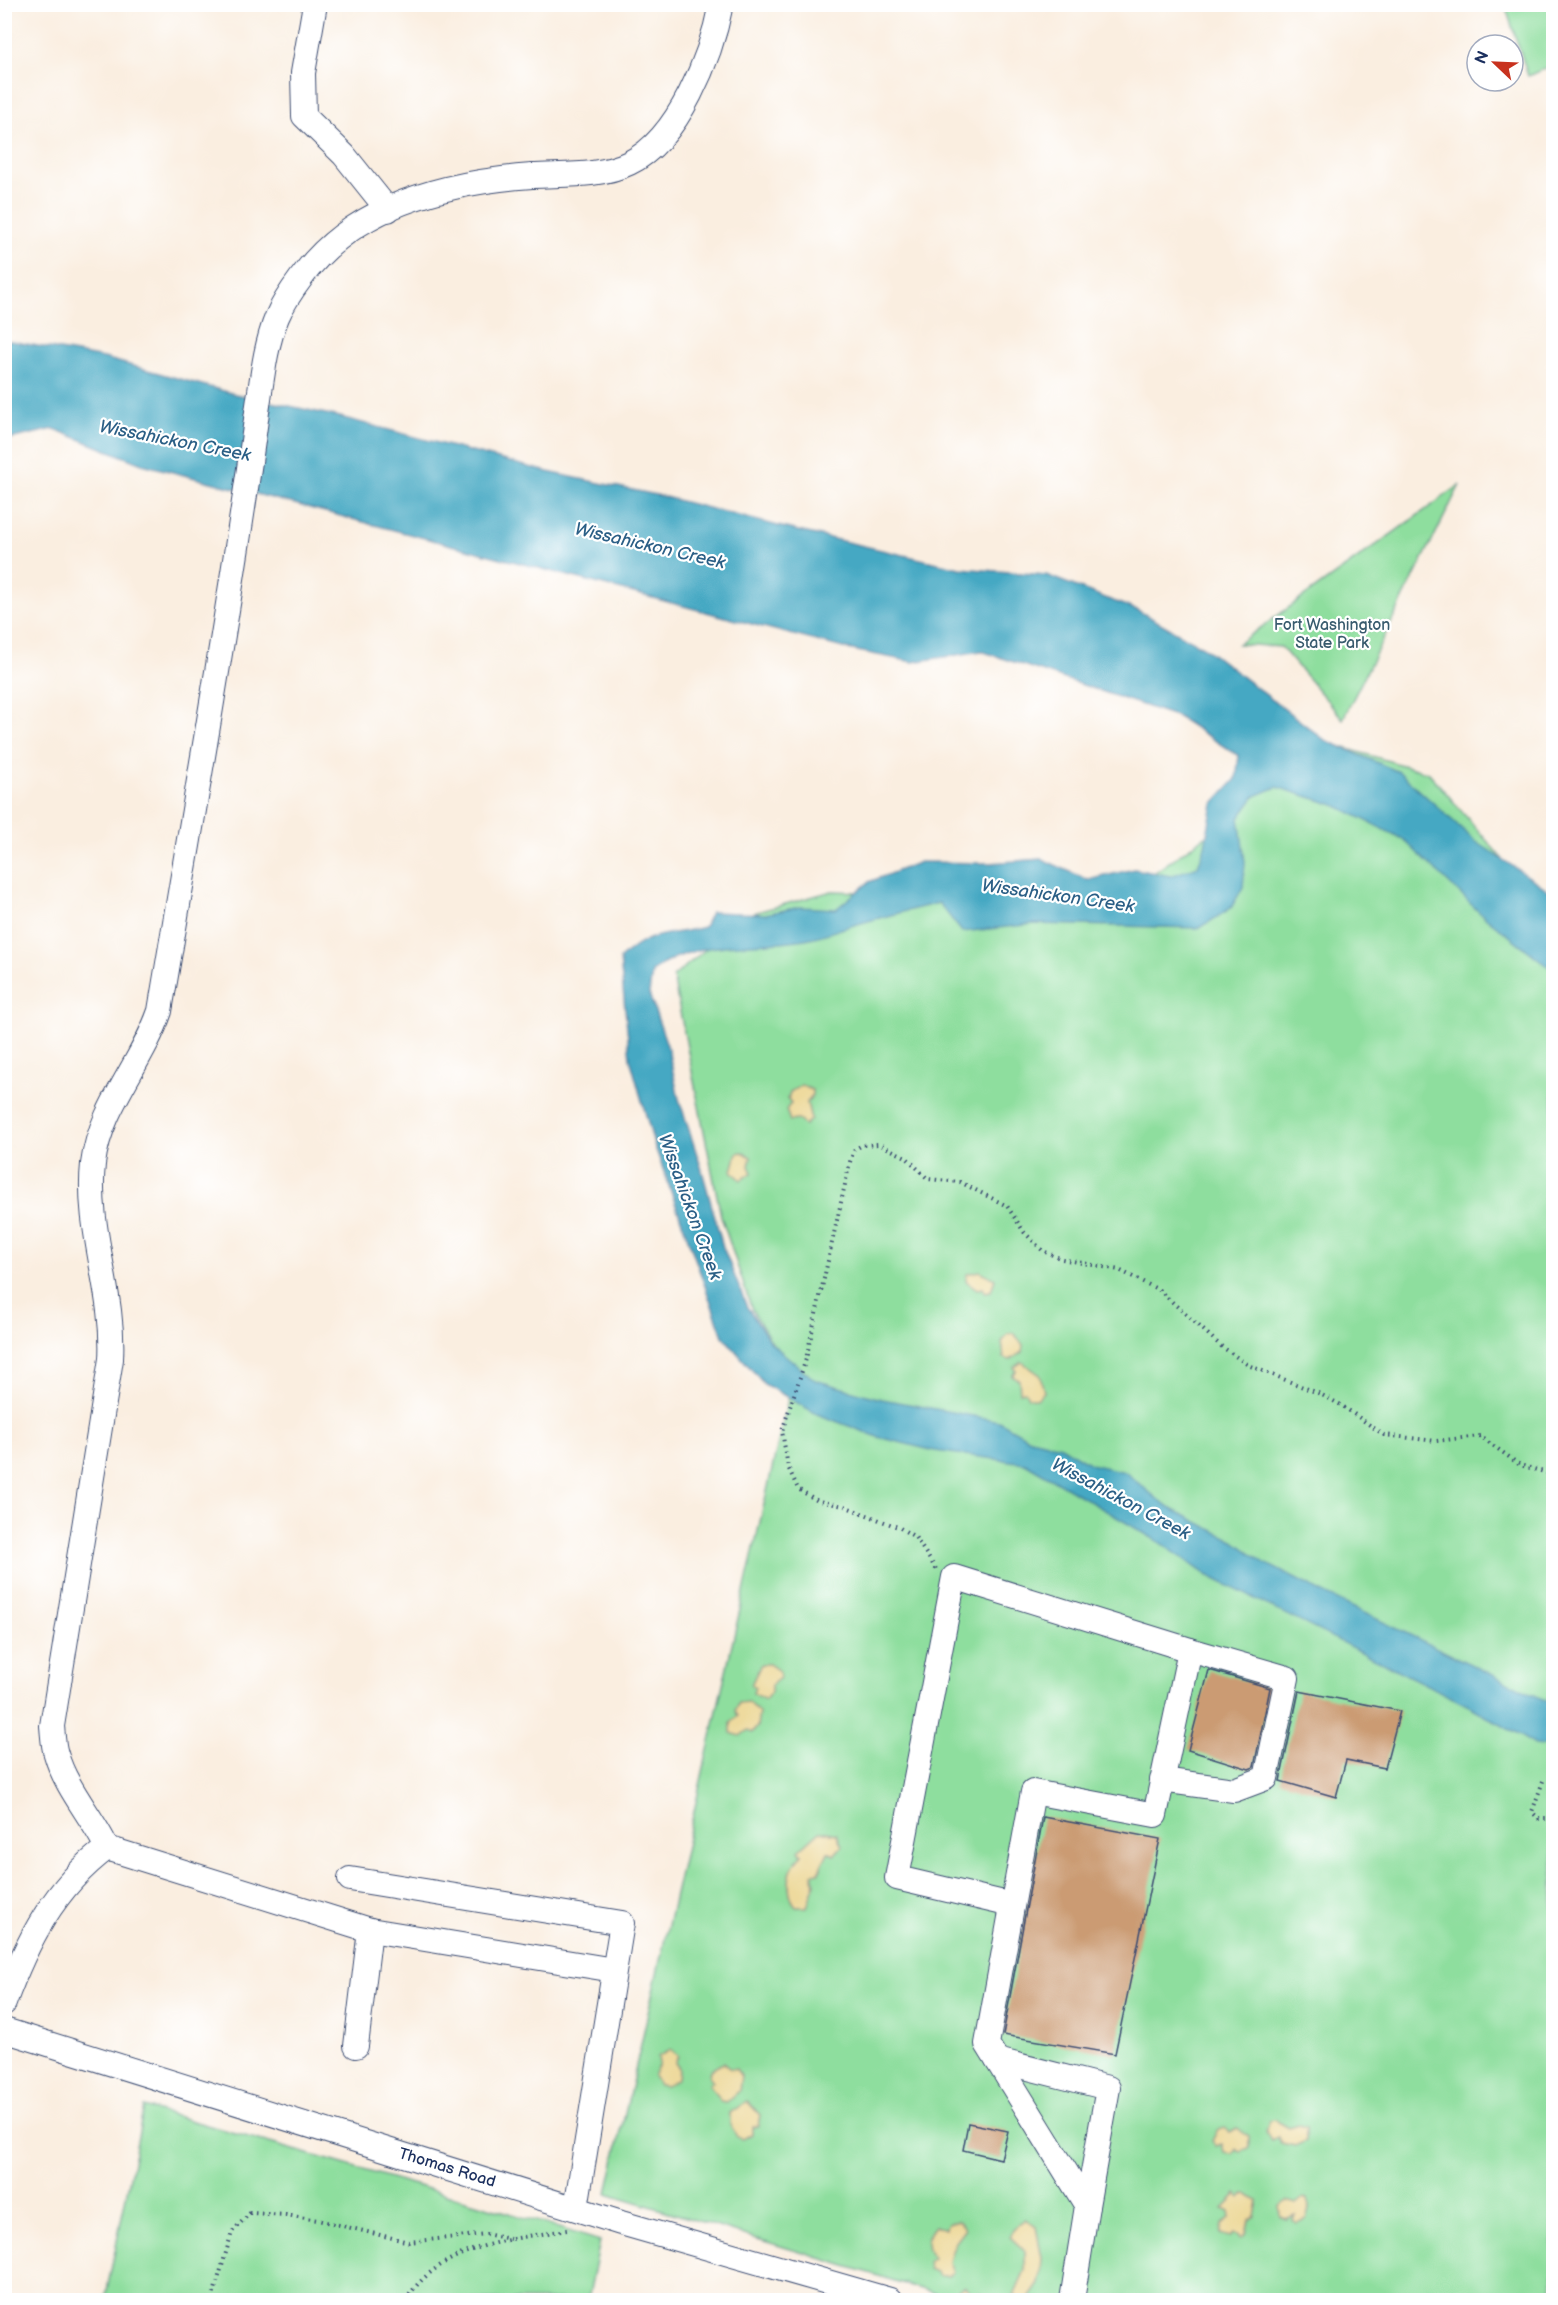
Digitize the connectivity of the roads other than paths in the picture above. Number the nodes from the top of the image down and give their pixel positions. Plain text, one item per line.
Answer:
1 (315, 4) edge
2 (722, 4) edge
3 (388, 210) junction
4 (1190, 1650) junction
5 (1162, 1780) junction
6 (106, 1848) junction
7 (350, 1879) dead end
8 (1012, 1905) junction
9 (370, 1929) junction
10 (614, 1970) junction
11 (4, 2003) edge
12 (4, 2030) edge
13 (356, 2046) dead end
14 (997, 2060) junction
15 (1087, 2206) junction
16 (576, 2208) junction
17 (890, 2301) edge
18 (1072, 2301) edge

1 - 3 street
2 - 3 street
3 - 6 street
4 - 5 street
4 - 5 street
4 - 8 street
5 - 8 street
6 - 9 street
6 - 11 street
7 - 10 street
8 - 14 street
9 - 10 street
9 - 13 street
10 - 16 street
12 - 16 street, Thomas Road
14 - 15 street
14 - 15 street
15 - 18 street
16 - 17 street, Thomas Road

